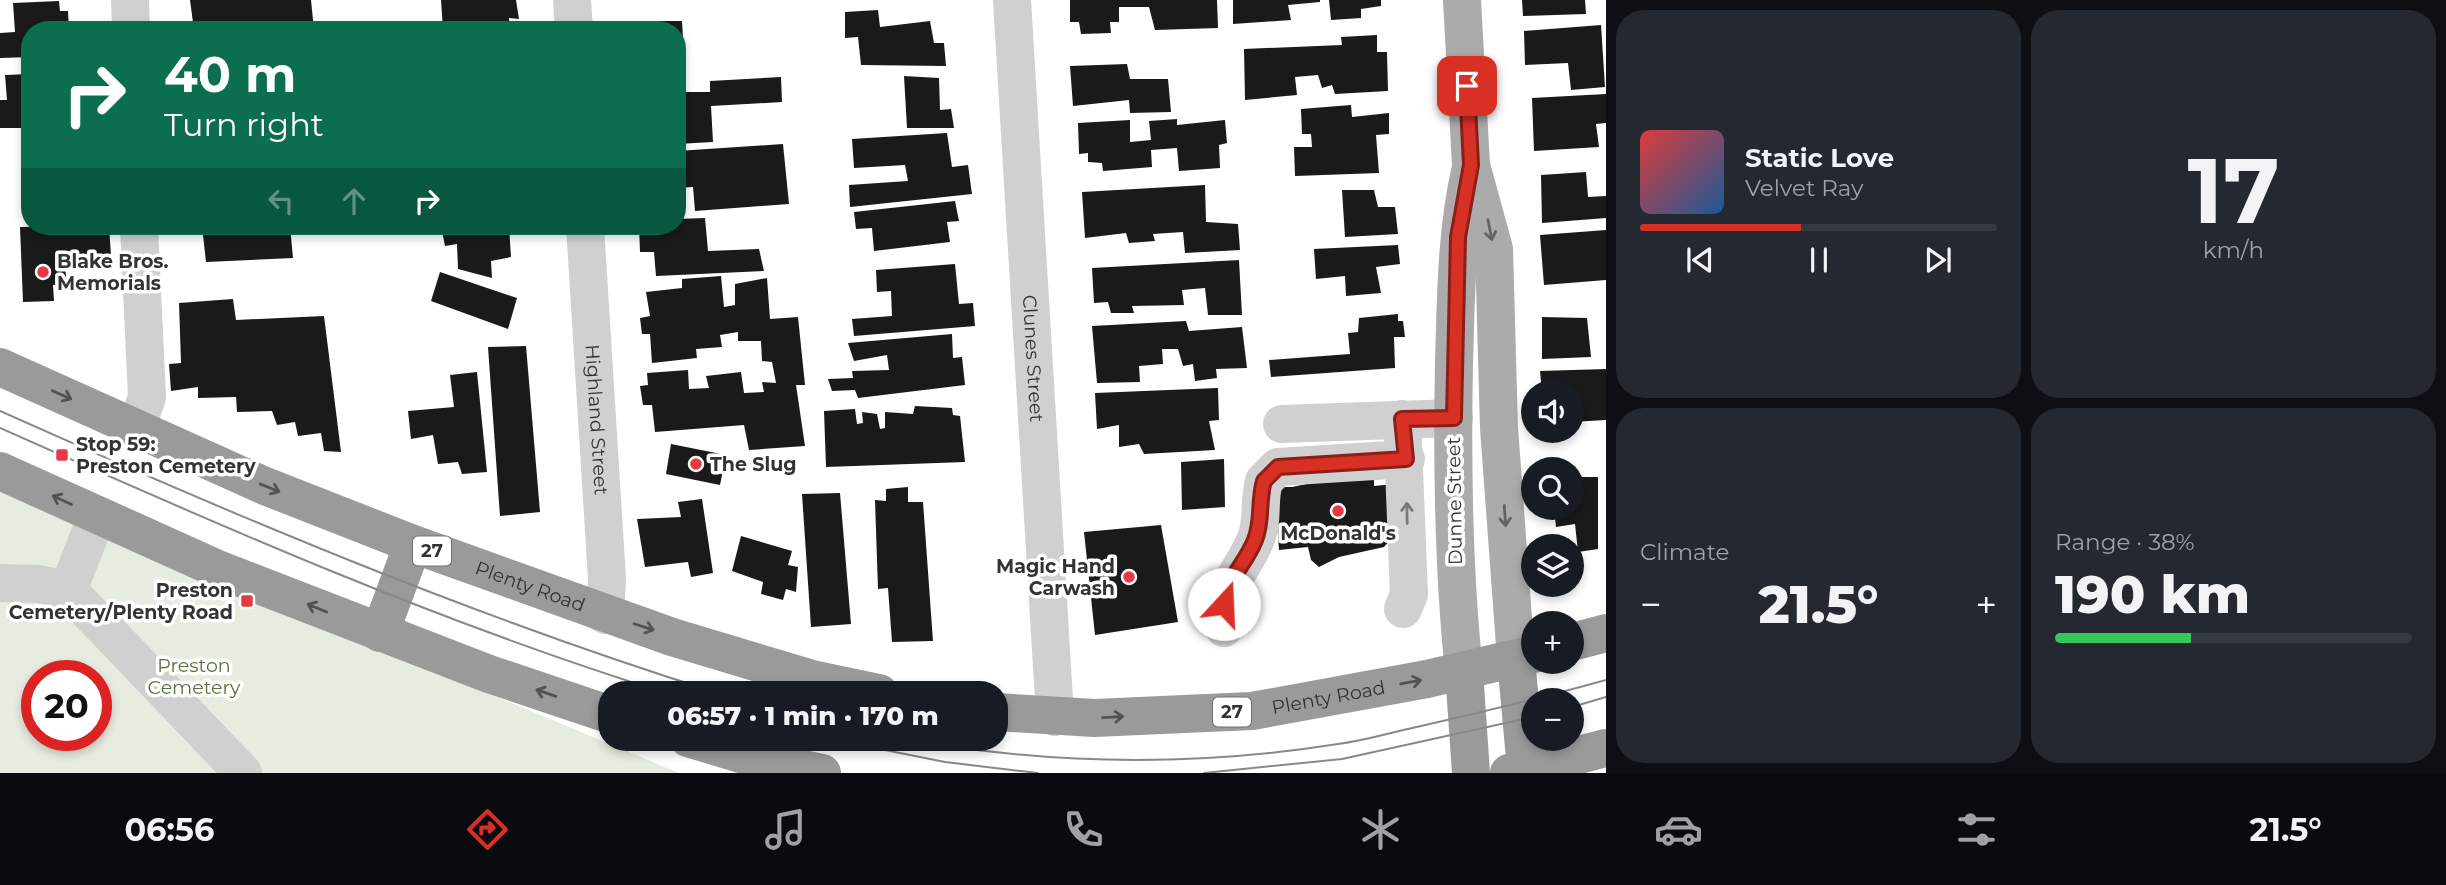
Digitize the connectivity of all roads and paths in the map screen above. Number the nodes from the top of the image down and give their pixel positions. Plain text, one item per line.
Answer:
1 (130, 0) edge
2 (572, 0) edge
3 (1012, 0) edge
4 (1462, 0) edge
5 (131, 21) edge
6 (573, 21) edge
7 (1471, 165) junction
8 (139, 235) edge
9 (586, 235) edge
10 (1498, 355) junction
11 (0, 367) edge
12 (1453, 408) junction
13 (1402, 419) junction
14 (1282, 424) dead end
15 (1499, 428) junction
16 (136, 429) junction
17 (1406, 459) junction
18 (0, 471) edge
19 (97, 516) junction
20 (413, 544) junction
21 (1407, 566) junction
22 (0, 583) edge
23 (1455, 583) junction
24 (68, 590) junction
25 (1403, 609) dead end
26 (605, 615) junction
27 (1521, 621) edge
28 (1226, 632) dead end
29 (380, 633) junction
30 (1606, 633) edge
31 (1584, 639) edge
32 (1521, 657) edge
33 (1464, 671) junction
34 (1524, 674) edge
35 (822, 681) edge
36 (598, 710) edge
37 (1008, 713) edge
38 (1055, 717) junction
39 (1606, 748) edge
40 (731, 751) edge
41 (1521, 772) edge
42 (243, 773) edge
43 (821, 773) edge
44 (1471, 773) edge

1 - 5 street
2 - 6 street
3 - 38 street, Clunes Street
4 - 7 main road, Dunne Street
7 -> 10 main road, Dunne Street
7 - 12 main road, Dunne Street
8 - 16 street
9 - 26 street, Highland Street
10 - 12 main road
10 - 15 main road, Dunne Street
11 -> 16 highway, Plenty Road / 27
12 - 13 street
12 - 23 main road, Dunne Street
13 - 14 street
13 - 17 street
15 - 23 main road
15 -> 27 main road, Dunne Street
16 -> 20 highway, Plenty Road / 27
21 -> 17 street
17 - 28 street
19 -> 18 highway
19 - 24 street
29 -> 19 highway
20 - 26 highway, Plenty Road / 27
20 - 29 highway
21 - 23 street
21 - 25 street
22 - 24 street
23 - 33 main road, Dunne Street
24 - 42 street
26 -> 35 highway, Plenty Road / 27
36 -> 29 highway
30 - 31 highway
32 - 33 highway, Plenty Road / 27
38 -> 33 highway, Plenty Road / 27
33 - 44 highway
34 - 41 highway
37 - 38 highway, Plenty Road / 27
39 - 41 highway
40 - 43 highway

